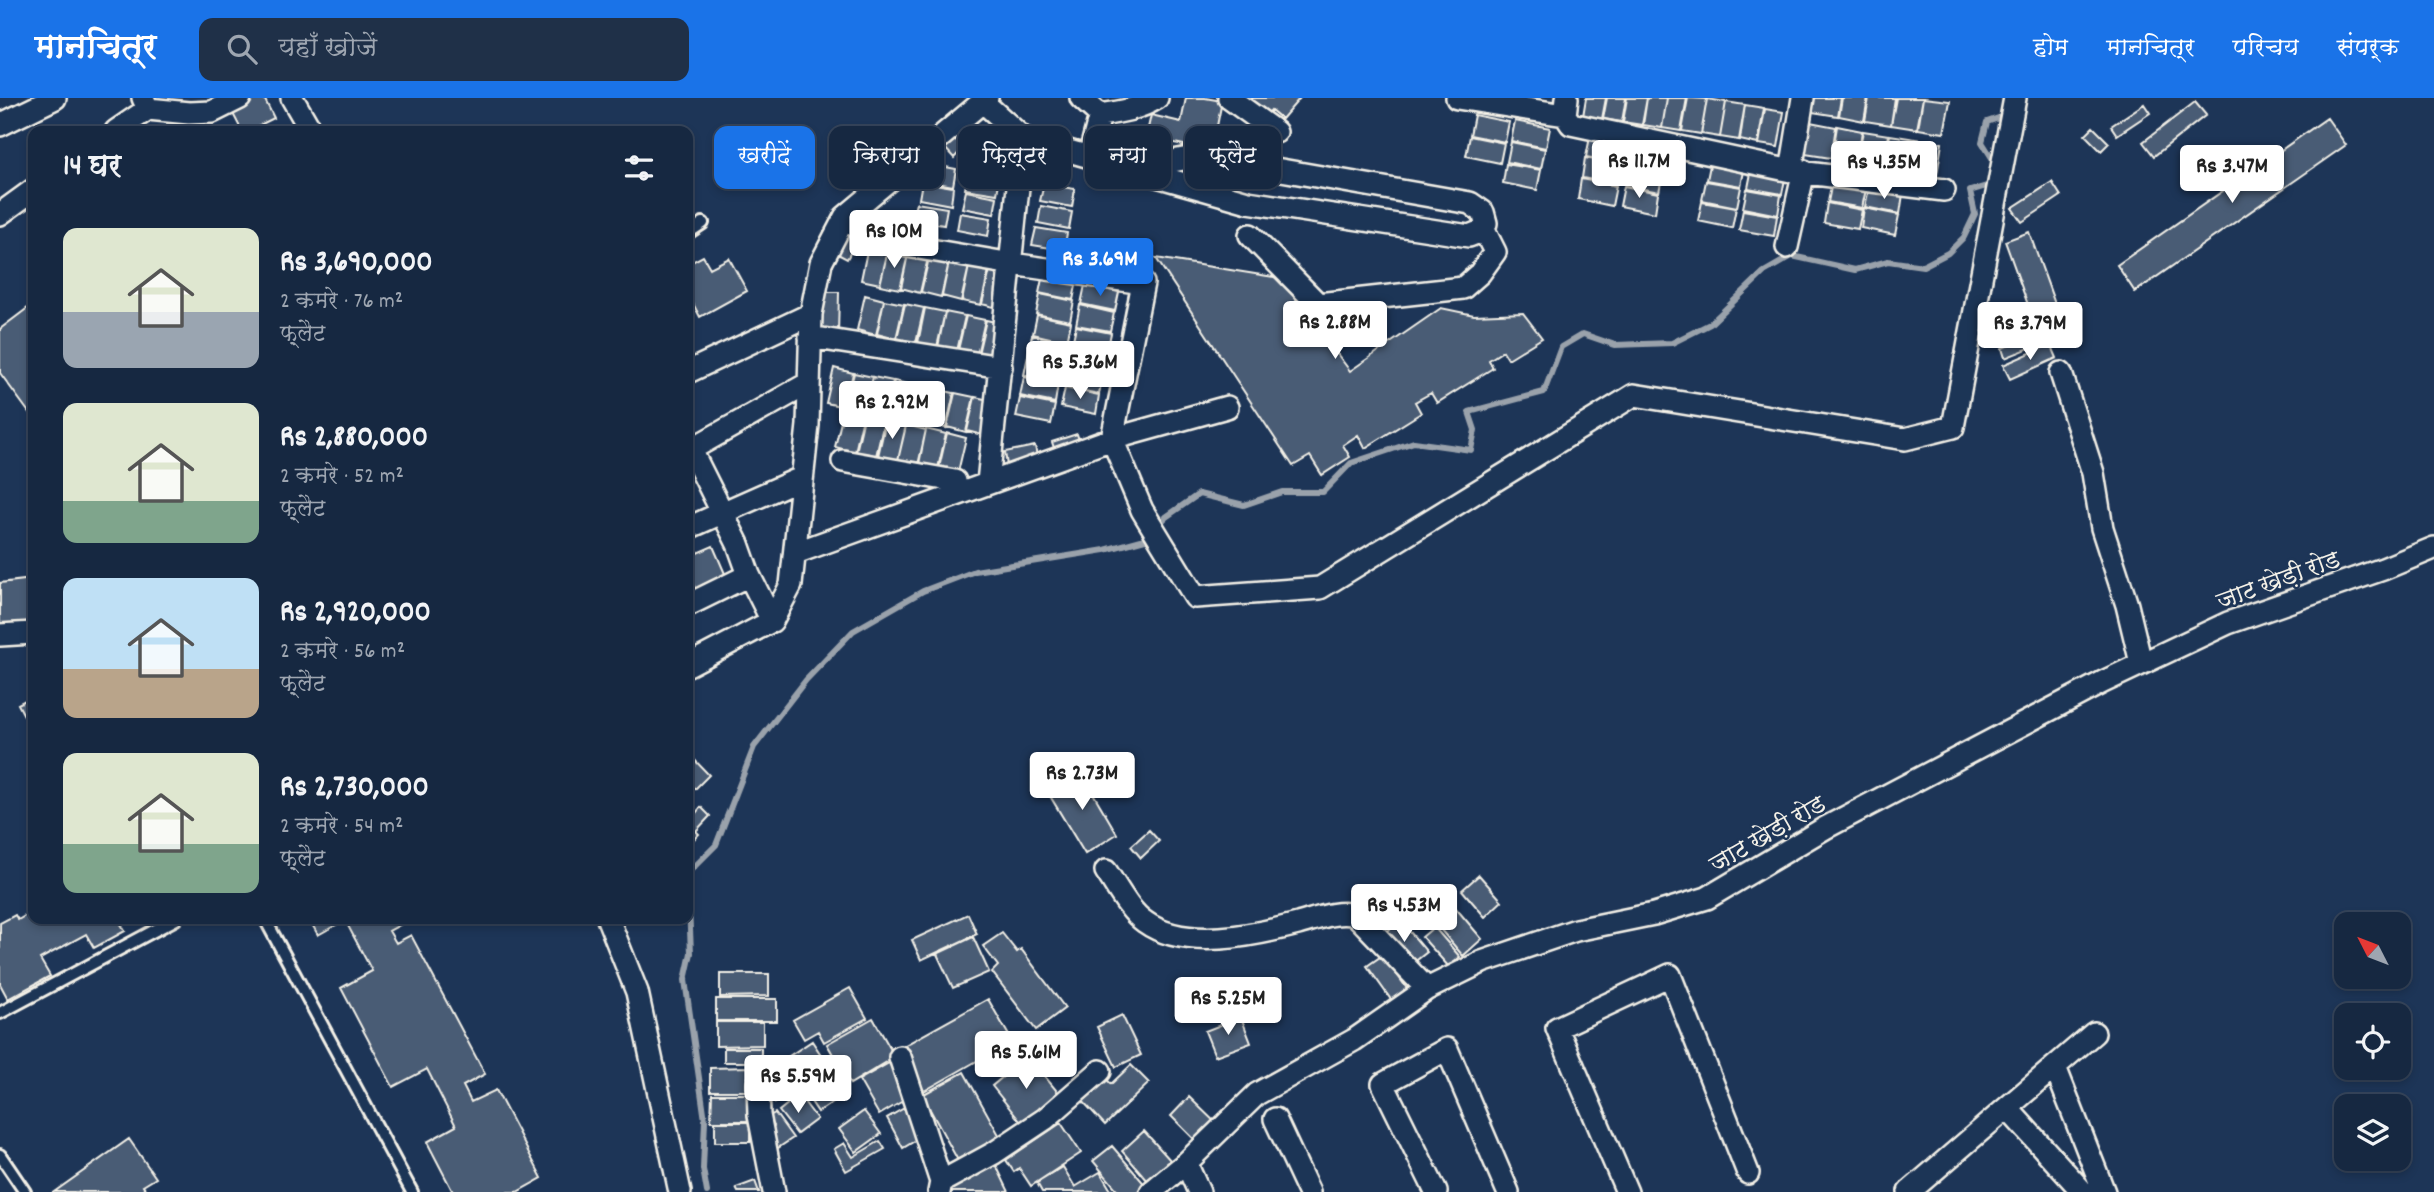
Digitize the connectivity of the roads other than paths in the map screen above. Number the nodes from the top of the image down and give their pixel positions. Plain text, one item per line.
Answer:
1 (55, 98) edge
2 (240, 98) edge
3 (292, 98) edge
4 (1080, 98) edge
5 (1157, 98) edge
6 (1228, 98) edge
7 (1458, 98) edge
8 (1803, 98) edge
9 (2015, 98) edge
10 (985, 100) edge
11 (145, 104) edge
12 (1566, 107) edge
13 (213, 114) edge
14 (1100, 115) junction
15 (0, 125) edge
16 (121, 126) edge
17 (308, 126) edge
18 (1011, 126) edge
19 (1097, 126) edge
20 (1268, 126) edge
21 (1171, 161) edge
22 (1798, 171) junction
23 (1171, 180) edge
24 (1019, 189) edge
25 (1944, 190) dead end
26 (28, 194) edge
27 (0, 214) edge
28 (845, 217) junction
29 (703, 223) dead end
30 (693, 230) edge
31 (1484, 230) junction
32 (1251, 234) dead end
33 (1787, 247) dead end
34 (1012, 264) junction
35 (811, 314) junction
36 (810, 337) junction
37 (1001, 367) junction
38 (693, 370) edge
39 (2061, 373) dead end
40 (809, 383) junction
41 (1227, 407) dead end
42 (1112, 439) junction
43 (693, 446) edge
44 (693, 456) edge
45 (843, 461) dead end
46 (919, 476) junction
47 (801, 478) junction
48 (955, 481) dead end
49 (988, 483) junction
50 (941, 500) junction
51 (722, 513) junction
52 (693, 526) edge
53 (2434, 548) edge
54 (794, 553) junction
55 (748, 575) junction
56 (693, 602) edge
57 (772, 621) junction
58 (28, 633) edge
59 (0, 635) edge
60 (693, 662) edge
61 (2141, 663) junction
62 (1106, 871) dead end
63 (167, 924) edge
64 (268, 924) edge
65 (610, 924) edge
66 (1427, 989) junction
67 (0, 1013) edge
68 (2094, 1033) dead end
69 (900, 1057) dead end
70 (2055, 1067) junction
71 (1100, 1070) dead end
72 (758, 1084) dead end
73 (2007, 1108) junction
74 (1275, 1119) dead end
75 (0, 1156) edge
76 (1186, 1163) junction
77 (1748, 1173) dead end
78 (940, 1187) edge
79 (1917, 1189) edge
80 (25, 1192) edge
81 (412, 1192) edge
82 (680, 1192) edge
83 (774, 1192) edge
84 (1151, 1192) edge
85 (1199, 1192) edge
86 (1309, 1192) edge
87 (1436, 1192) edge
88 (1508, 1192) edge
89 (1626, 1192) edge
90 (2084, 1192) edge
91 (2104, 1192) edge

1 - 15 street
2 - 13 street
3 - 17 street
4 - 14 street
5 - 14 street
6 - 20 street
7 - 12 street
8 - 22 street
9 - 42 street
10 - 18 street
10 - 28 street
11 - 13 street
11 - 16 street
12 - 22 street
14 - 19 street
21 - 31 street
22 - 25 street
22 - 33 street
23 - 31 street
24 - 34 street
26 - 27 street
28 - 34 street
28 - 35 street
29 - 30 lane
31 - 32 street
34 - 37 street
34 - 42 street
35 - 36 street
35 - 38 street
36 - 37 street
36 - 40 street
37 - 49 street
39 - 61 street
40 - 43 street
40 - 47 street
41 - 42 street
42 - 49 street
44 - 51 street
45 - 46 street
46 - 48 street
46 - 50 street
47 - 51 street
47 - 54 street
49 - 50 street
50 - 54 street
51 - 52 street
51 - 55 street
53 - 61 street, जाट खेड़ी रोड
54 - 57 street
55 - 56 street
55 - 57 street
57 - 60 street
58 - 59 street
61 - 66 street, जाट खेड़ी रोड
62 - 66 street
63 - 67 lane
64 - 81 lane
65 - 82 street
66 - 76 street, जाट खेड़ी रोड
68 - 70 street
69 - 78 street
70 - 73 street
70 - 91 street
71 - 78 street
72 - 83 street
73 - 79 street
73 - 90 street
74 - 86 street
75 - 80 lane
76 - 84 street, जाट खेड़ी रोड
76 - 85 street
77 - 89 street
87 - 88 street

